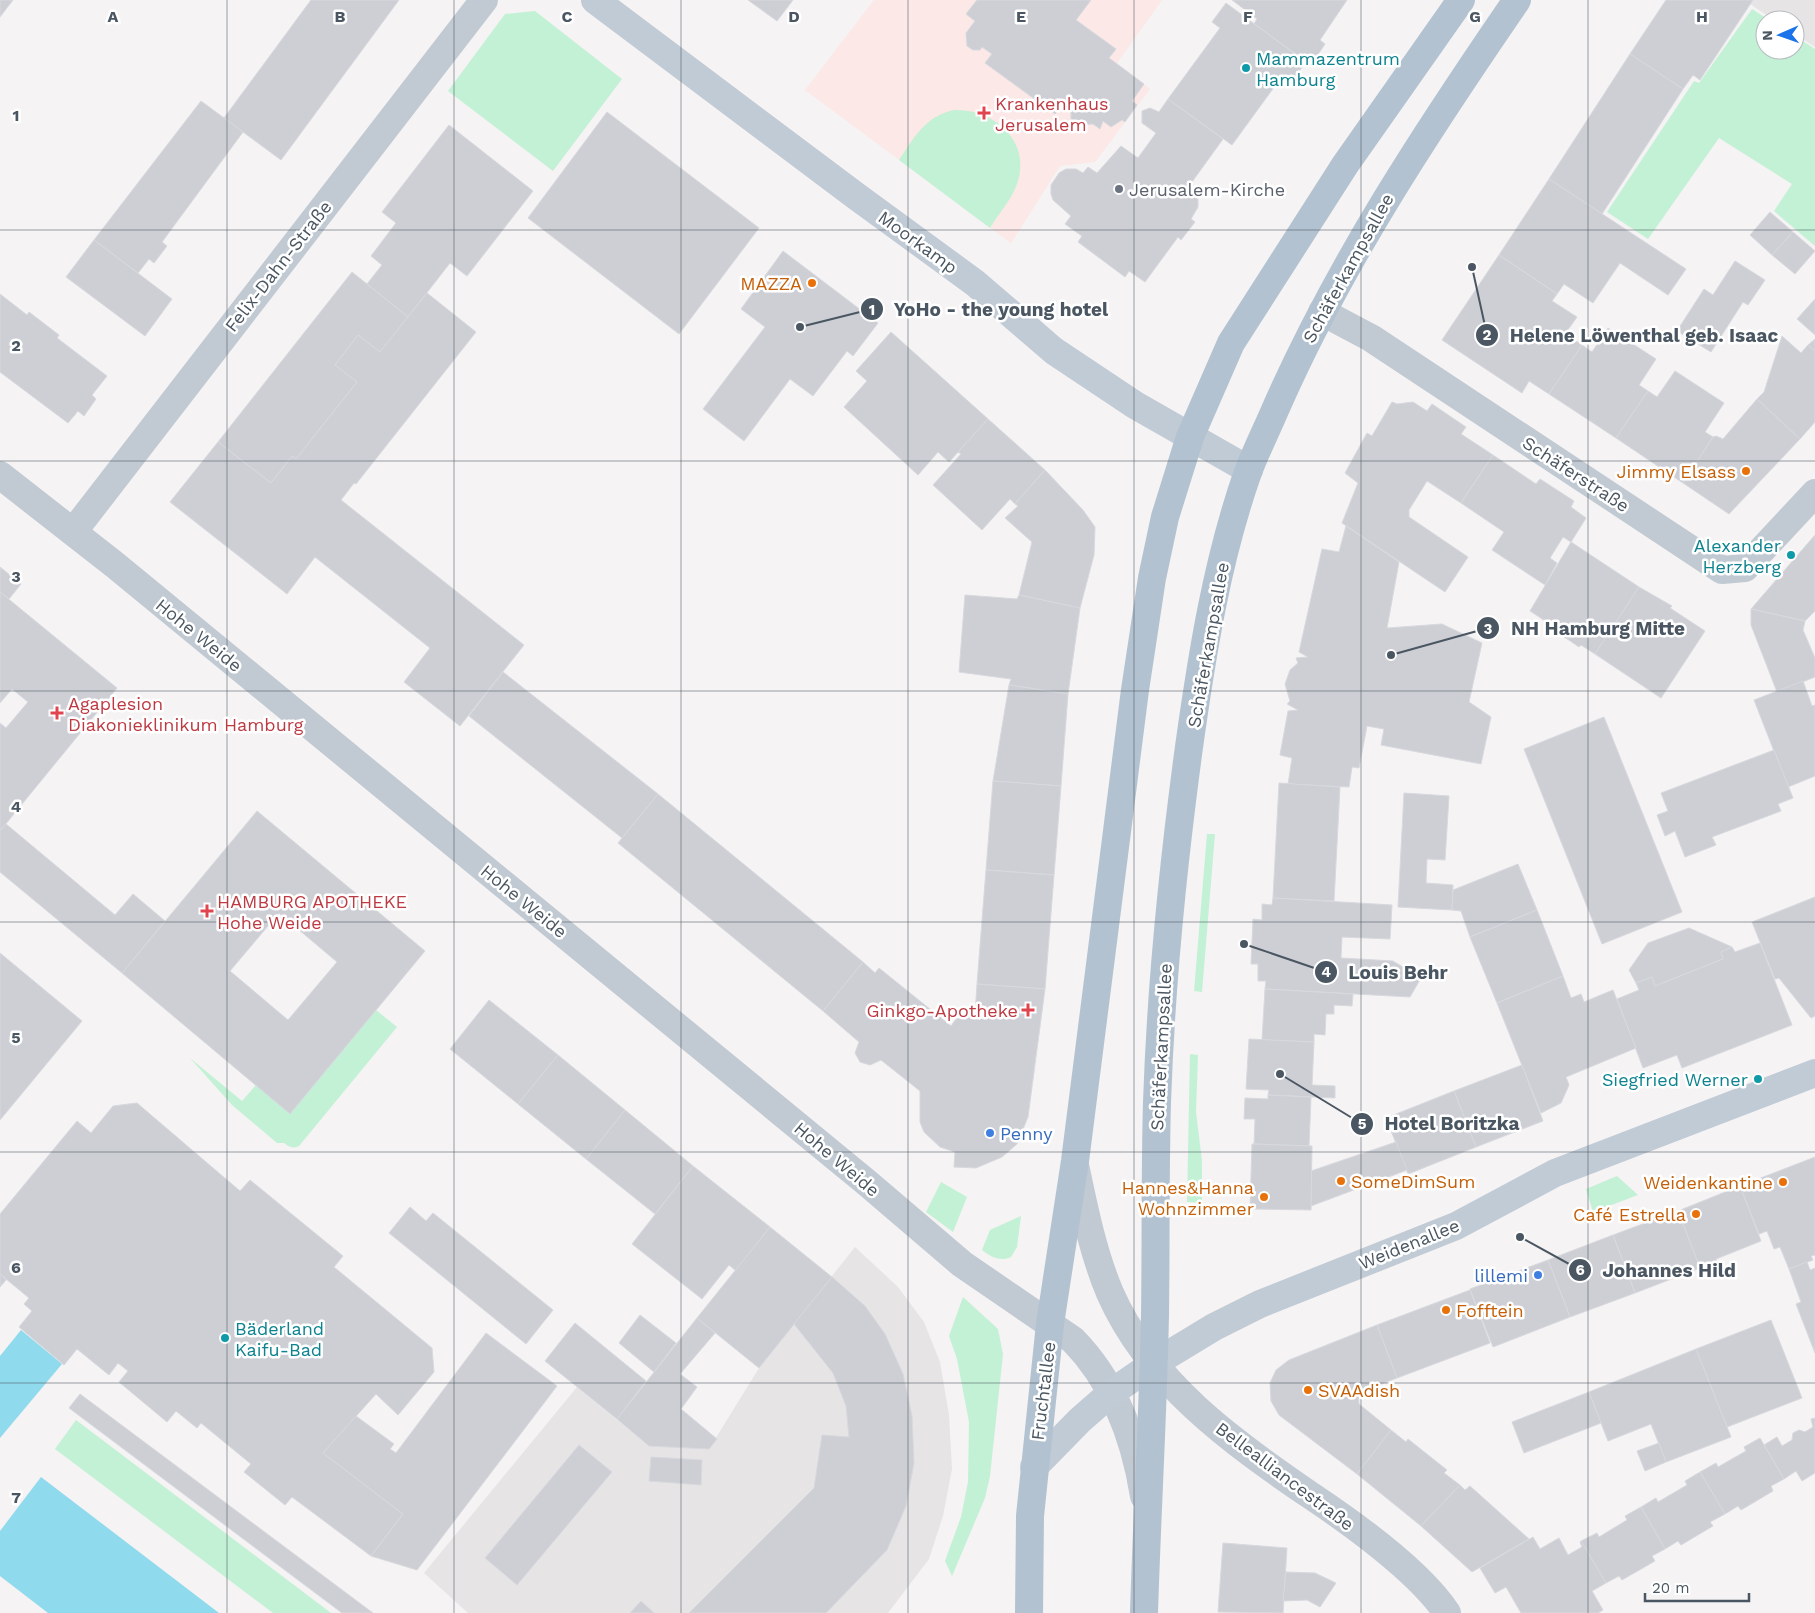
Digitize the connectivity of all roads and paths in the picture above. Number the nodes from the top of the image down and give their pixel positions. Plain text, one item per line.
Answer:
1 (484, 0) edge
2 (595, 0) edge
3 (1461, 0) edge
4 (1517, 0) edge
5 (1322, 312) junction
6 (1190, 437) junction
7 (1249, 470) junction
8 (0, 475) edge
9 (1815, 493) edge
10 (73, 532) junction
11 (1815, 1073) edge
12 (1074, 1161) junction
13 (1050, 1324) junction
14 (1153, 1364) junction
15 (1112, 1393) junction
16 (1034, 1467) junction
17 (1147, 1540) junction
18 (1029, 1613) edge
19 (1144, 1613) edge
20 (1447, 1613) edge

1 - 10 street, Felix-Dahn-Straße
2 - 6 street, Moorkamp
3 - 6 main road
4 - 5 main road, Schäferkampsallee
5 - 7 main road, Schäferkampsallee
5 - 9 street, Schäferstraße
6 - 7 street, Moorkamp
6 - 12 main road
7 - 14 main road, Schäferkampsallee
8 - 10 street, Hohe Weide
10 - 13 street, Hohe Weide
11 - 14 street, Weidenallee
12 - 13 main road
12 - 14 street, Bellealliancestraße
13 - 15 street, Fruchtallee
13 - 16 main road, Fruchtallee
14 - 15 street, Weidenallee
14 - 17 main road, Fruchtallee
14 - 20 street, Bellealliancestraße
15 - 16 street, Weidenallee
15 - 17 street, Fruchtallee
16 - 18 main road, Fruchtallee
17 - 19 main road, Fruchtallee

